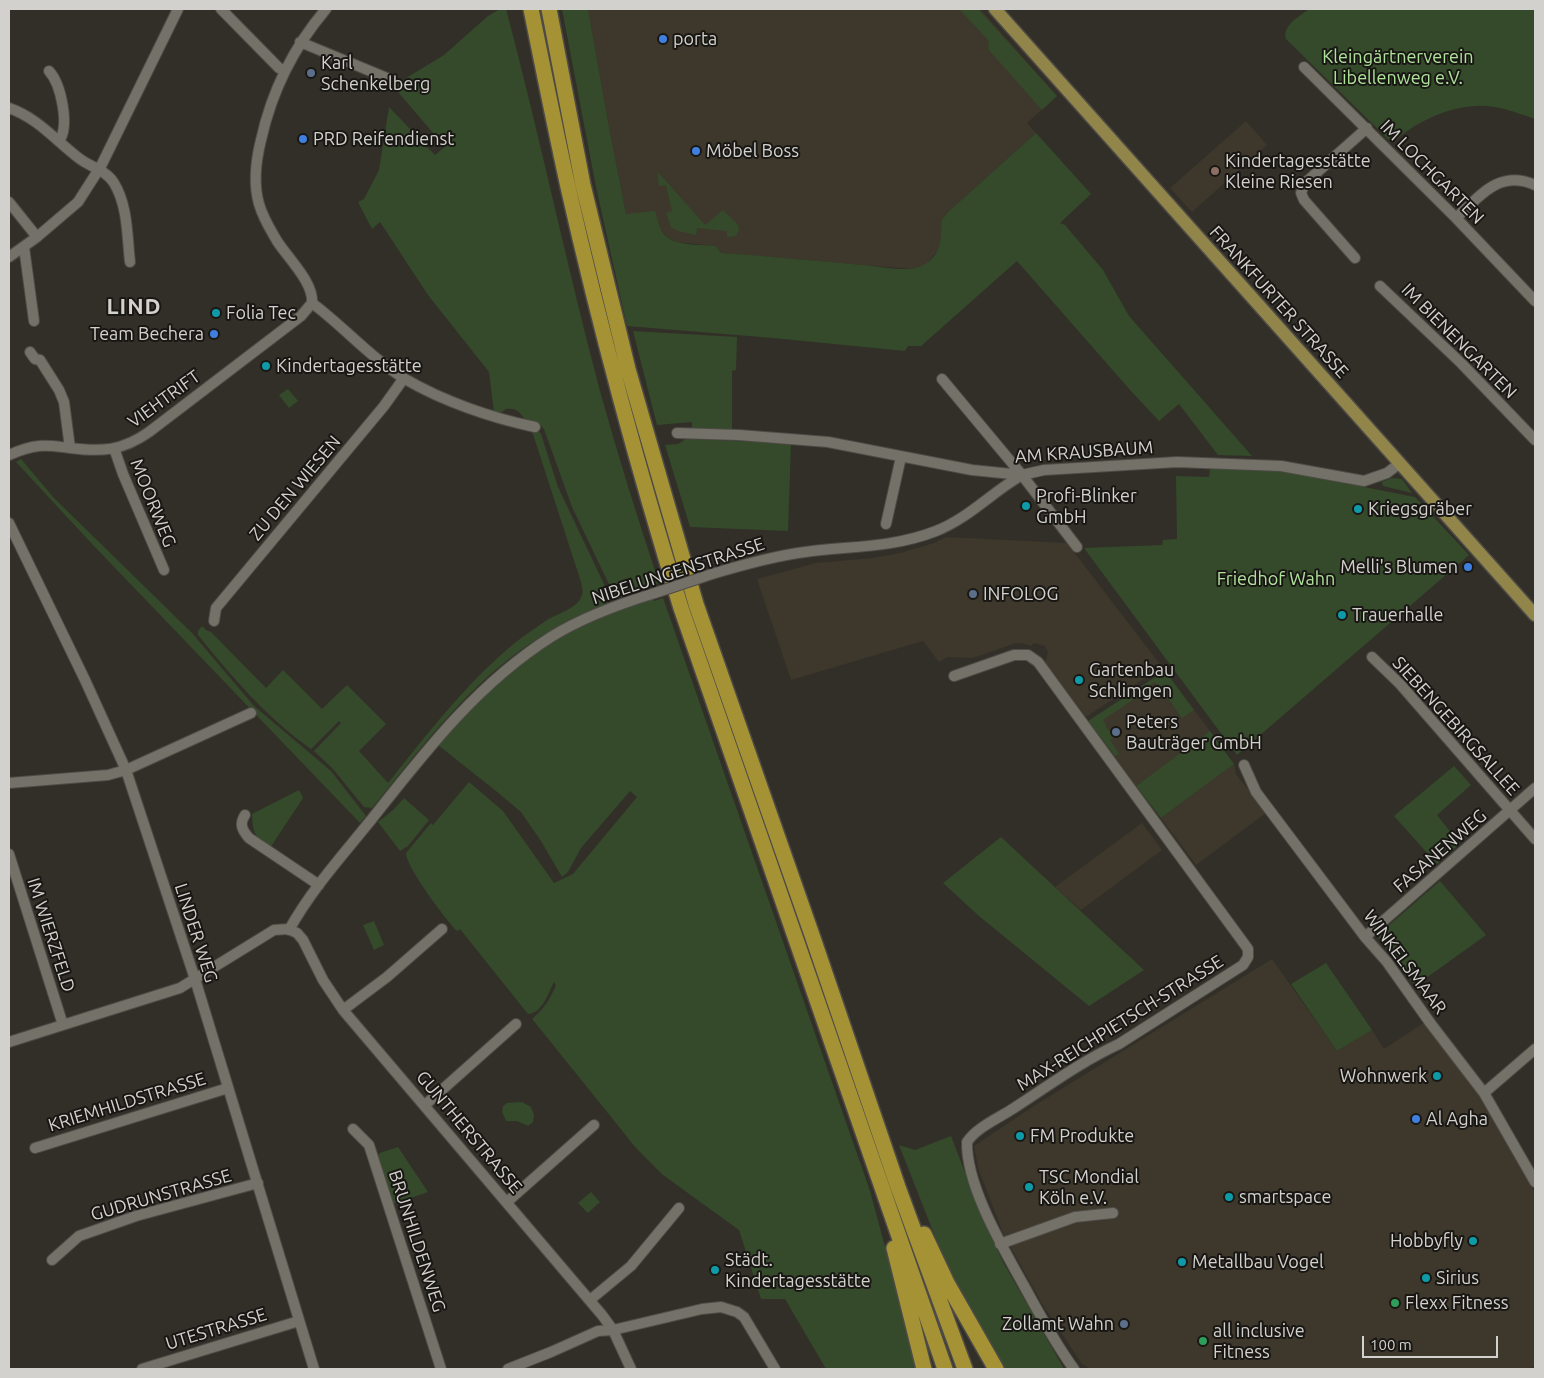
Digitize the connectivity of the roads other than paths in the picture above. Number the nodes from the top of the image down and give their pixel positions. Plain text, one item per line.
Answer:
1 (178, 9) edge
2 (221, 9) edge
3 (326, 9) edge
4 (531, 9) edge
5 (549, 9) edge
6 (996, 10) edge
7 (300, 42) junction
8 (1304, 66) dead end
9 (284, 70) junction
10 (49, 71) dead end
11 (387, 78) dead end
12 (9, 108) edge
13 (1367, 128) junction
14 (59, 141) junction
15 (99, 170) junction
16 (1535, 185) edge
17 (9, 202) edge
18 (1456, 218) junction
19 (37, 237) junction
20 (24, 247) junction
21 (9, 257) edge
22 (1356, 258) dead end
23 (130, 262) dead end
24 (1380, 286) dead end
25 (1535, 301) edge
26 (312, 303) junction
27 (34, 321) dead end
28 (30, 352) dead end
29 (404, 378) junction
30 (942, 379) dead end
31 (534, 427) dead end
32 (677, 433) dead end
33 (1535, 440) edge
34 (70, 448) junction
35 (114, 448) junction
36 (9, 455) edge
37 (901, 457) junction
38 (1400, 463) junction
39 (1022, 475) junction
40 (9, 523) edge
41 (886, 524) dead end
42 (1077, 547) dead end
43 (164, 570) dead end
44 (1535, 614) edge
45 (214, 621) dead end
46 (1372, 657) dead end
47 (954, 676) dead end
48 (250, 713) dead end
49 (1244, 765) dead end
50 (126, 770) junction
51 (9, 783) edge
52 (1535, 788) edge
53 (1510, 811) junction
54 (245, 815) dead end
55 (1535, 839) edge
56 (9, 854) edge
57 (319, 885) junction
58 (442, 929) dead end
59 (289, 930) junction
60 (1366, 936) junction
61 (195, 979) junction
62 (343, 1010) junction
63 (516, 1024) dead end
64 (63, 1025) junction
65 (9, 1042) edge
66 (1535, 1048) edge
67 (228, 1088) junction
68 (1484, 1093) junction
69 (425, 1105) junction
70 (594, 1125) dead end
71 (353, 1129) dead end
72 (35, 1148) dead end
73 (873, 1164) junction
74 (1535, 1182) edge
75 (258, 1184) junction
76 (898, 1186) junction
77 (507, 1202) junction
78 (680, 1208) dead end
79 (1113, 1213) dead end
80 (1000, 1244) junction
81 (52, 1260) dead end
82 (590, 1300) junction
83 (299, 1321) junction
84 (613, 1330) junction
85 (142, 1369) edge
86 (314, 1369) edge
87 (441, 1369) edge
88 (508, 1369) edge
89 (631, 1369) edge
90 (775, 1369) edge
91 (924, 1369) edge
92 (945, 1369) edge
93 (965, 1369) edge
94 (996, 1369) edge
95 (1074, 1369) edge

1 - 15 street
2 - 9 street
3 - 7 street
4 - 73 highway
5 - 76 highway
6 - 38 main road, FRANKFURTER STRASSE
7 - 9 street
7 - 11 street
8 - 13 street, IM LOCHGARTEN
9 - 26 street
10 - 14 street
12 - 14 street
13 - 18 street, IM LOCHGARTEN
13 - 22 street
14 - 15 street
15 - 19 street
15 - 23 street
16 - 18 street
17 - 19 street
18 - 25 street, IM LOCHGARTEN
19 - 20 street
20 - 21 street
20 - 27 street
24 - 33 street, IM BIENENGARTEN
26 - 29 street
26 - 35 street, VIEHTRIFT
28 - 34 street
29 - 31 street
29 - 45 street, ZU DEN WIESEN
30 - 39 street
32 - 37 street, AM KRAUSBAUM
34 - 35 street, VIEHTRIFT
34 - 36 street, VIEHTRIFT
35 - 43 street, MOORWEG
37 - 39 street, AM KRAUSBAUM
37 - 41 street
38 - 39 street, AM KRAUSBAUM
38 - 44 main road, FRANKFURTER STRASSE
39 - 42 street
39 - 57 street, NIBELUNGENSTRASSE, bridge
40 - 50 street, LINDER WEG
46 - 53 street, SIEBENGEBIRGSALLEE
47 - 80 street, MAX-REICHPIETSCH-STRASSE
48 - 50 street
49 - 60 street, WINKELSMAAR
50 - 51 street
50 - 61 street, LINDER WEG
52 - 53 street, FASANENWEG
53 - 55 street, SIEBENGEBIRGSALLEE
53 - 60 street, FASANENWEG
54 - 57 street
56 - 64 street, IM WIERZFELD
57 - 59 street, NIBELUNGENSTRASSE
58 - 62 street
59 - 61 street
59 - 62 street, GUNTHERSTRASSE
60 - 68 street, WINKELSMAAR
61 - 64 street
61 - 67 street, LINDER WEG
62 - 69 street, GUNTHERSTRASSE
63 - 69 street
64 - 65 street
66 - 68 street
67 - 72 street, KRIEMHILDSTRASSE
67 - 75 street, LINDER WEG
68 - 74 street, WINKELSMAAR
69 - 77 street, GUNTHERSTRASSE
70 - 77 street
71 - 87 street, BRUNHILDENWEG
73 - 91 highway
73 - 92 highway
75 - 81 street, GUDRUNSTRASSE
75 - 83 street, LINDER WEG
76 - 93 highway
76 - 94 highway
77 - 82 street, GUNTHERSTRASSE
78 - 82 street
79 - 80 street
80 - 95 street, MAX-REICHPIETSCH-STRASSE
82 - 84 street, GUNTHERSTRASSE
83 - 85 street, UTESTRASSE
83 - 86 street, LINDER WEG
84 - 88 street
84 - 89 street, GUNTHERSTRASSE
84 - 90 street

